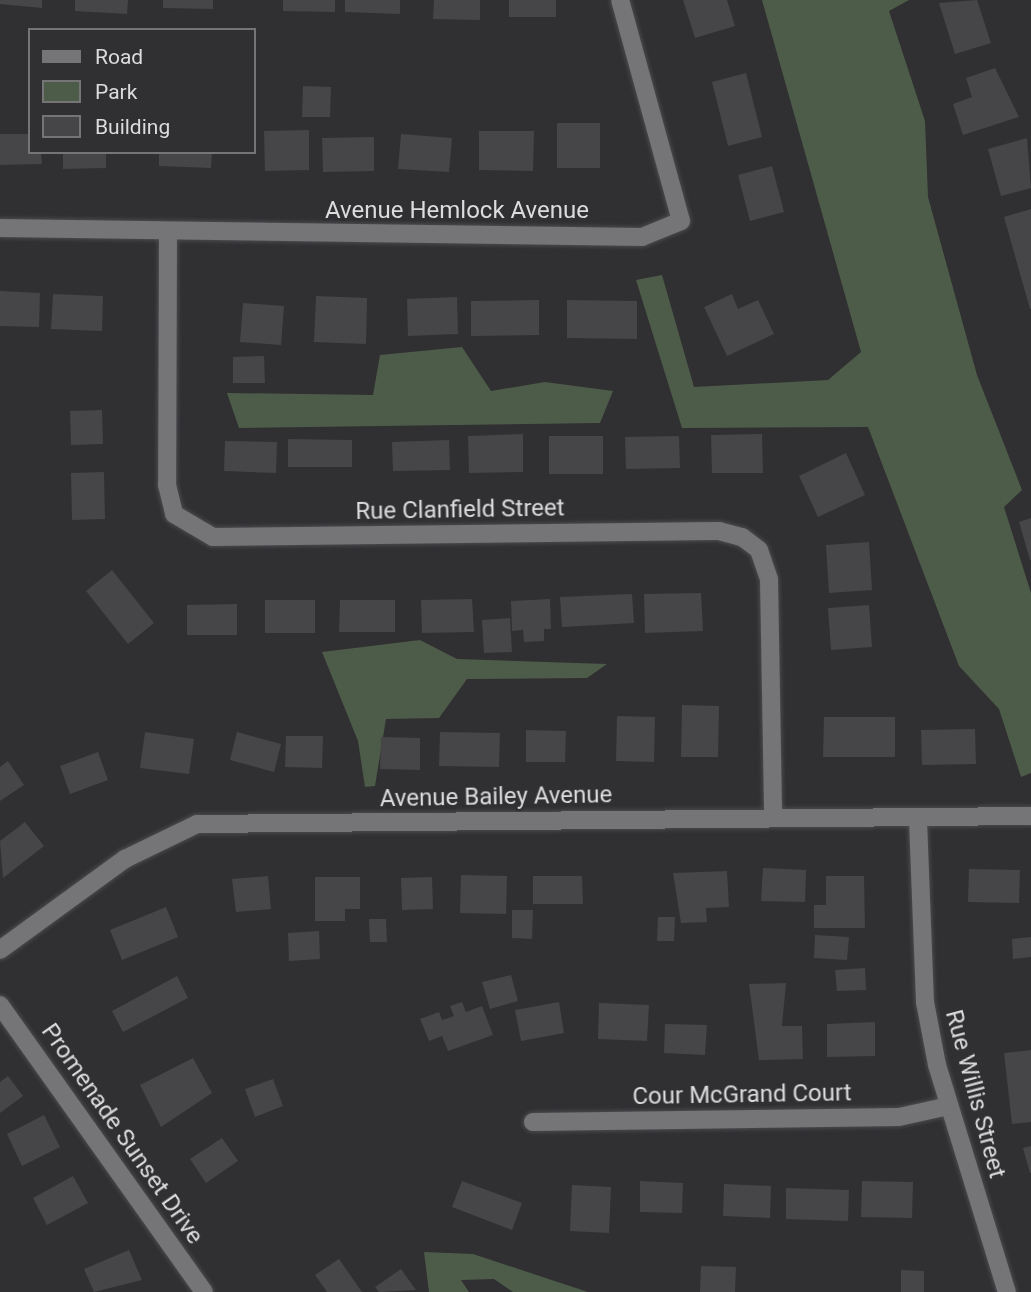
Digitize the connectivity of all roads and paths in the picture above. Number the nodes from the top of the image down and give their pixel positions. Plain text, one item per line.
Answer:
1 (620, 0) edge
2 (0, 228) edge
3 (168, 234) junction
4 (1031, 816) edge
5 (773, 818) junction
6 (918, 820) junction
7 (0, 950) edge
8 (0, 1004) edge
9 (949, 1106) junction
10 (533, 1122) dead end
11 (204, 1292) edge
12 (1007, 1292) edge

1 - 3 street, Avenue Hemlock Avenue
2 - 3 street, Avenue Hemlock Avenue
3 - 5 street, Rue Clanfield Street
4 - 6 street, Avenue Bailey Avenue
5 - 6 street, Avenue Bailey Avenue
5 - 7 street, Avenue Bailey Avenue
6 - 9 street, Rue Willis Street
8 - 11 street, Promenade Sunset Drive
9 - 10 street, Cour McGrand Court
9 - 12 street, Rue Willis Street

